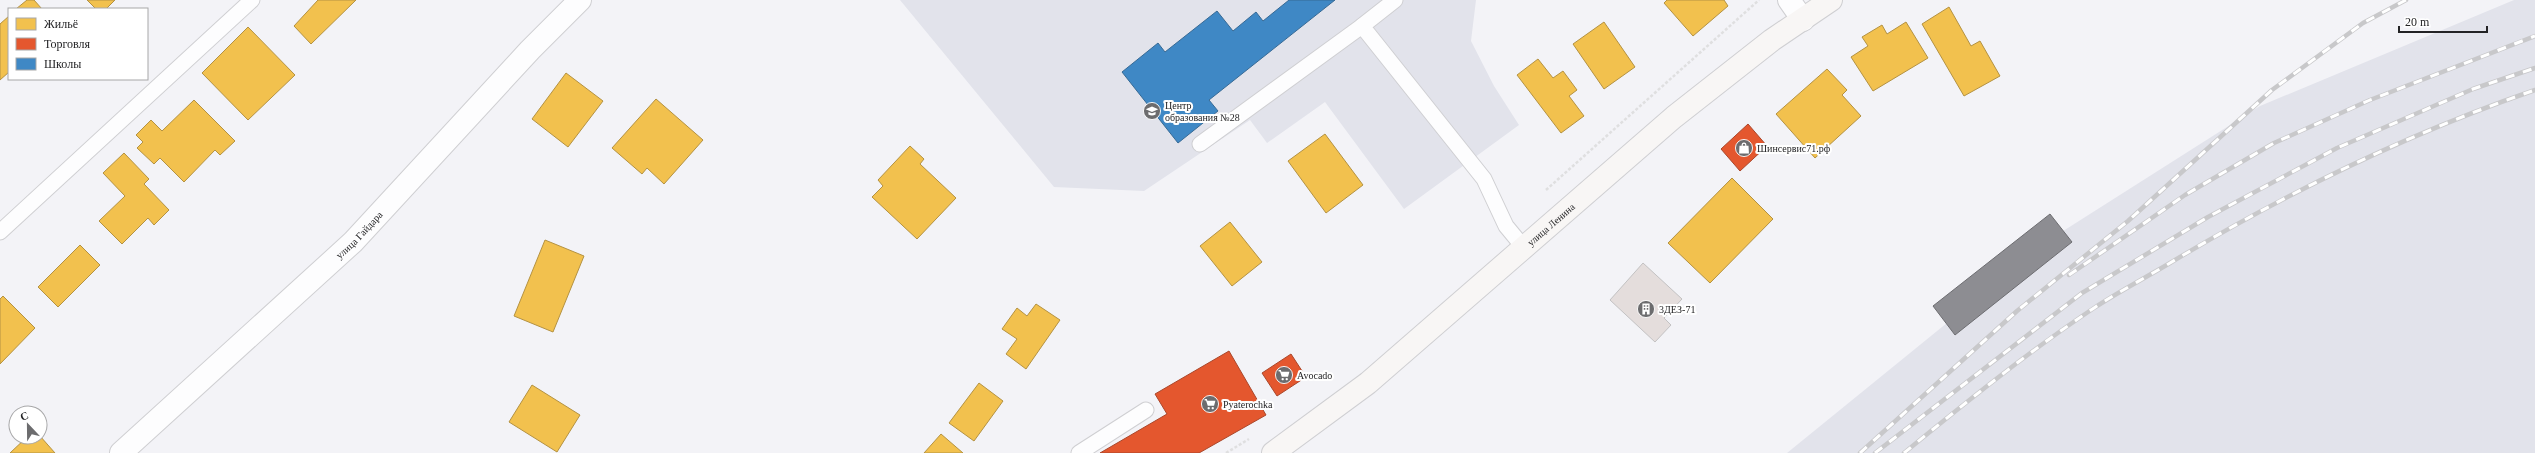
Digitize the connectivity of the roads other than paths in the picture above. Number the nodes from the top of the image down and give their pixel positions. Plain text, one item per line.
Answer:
1 (252, 0) edge
2 (580, 0) edge
3 (1395, 0) edge
4 (1789, 0) edge
5 (1831, 0) edge
6 (1803, 20) junction
7 (1362, 26) junction
8 (1200, 144) dead end
9 (0, 232) edge
10 (1525, 249) junction
11 (1146, 410) dead end
12 (121, 453) edge
13 (1079, 453) edge
14 (1273, 453) edge

1 - 9 lane
2 - 12 street, улица Гайдара
3 - 7 lane
4 - 6 street
5 - 6 main road, улица Ленина
6 - 10 main road, улица Ленина
7 - 8 lane
7 - 10 lane
10 - 14 main road, улица Ленина
11 - 13 lane

